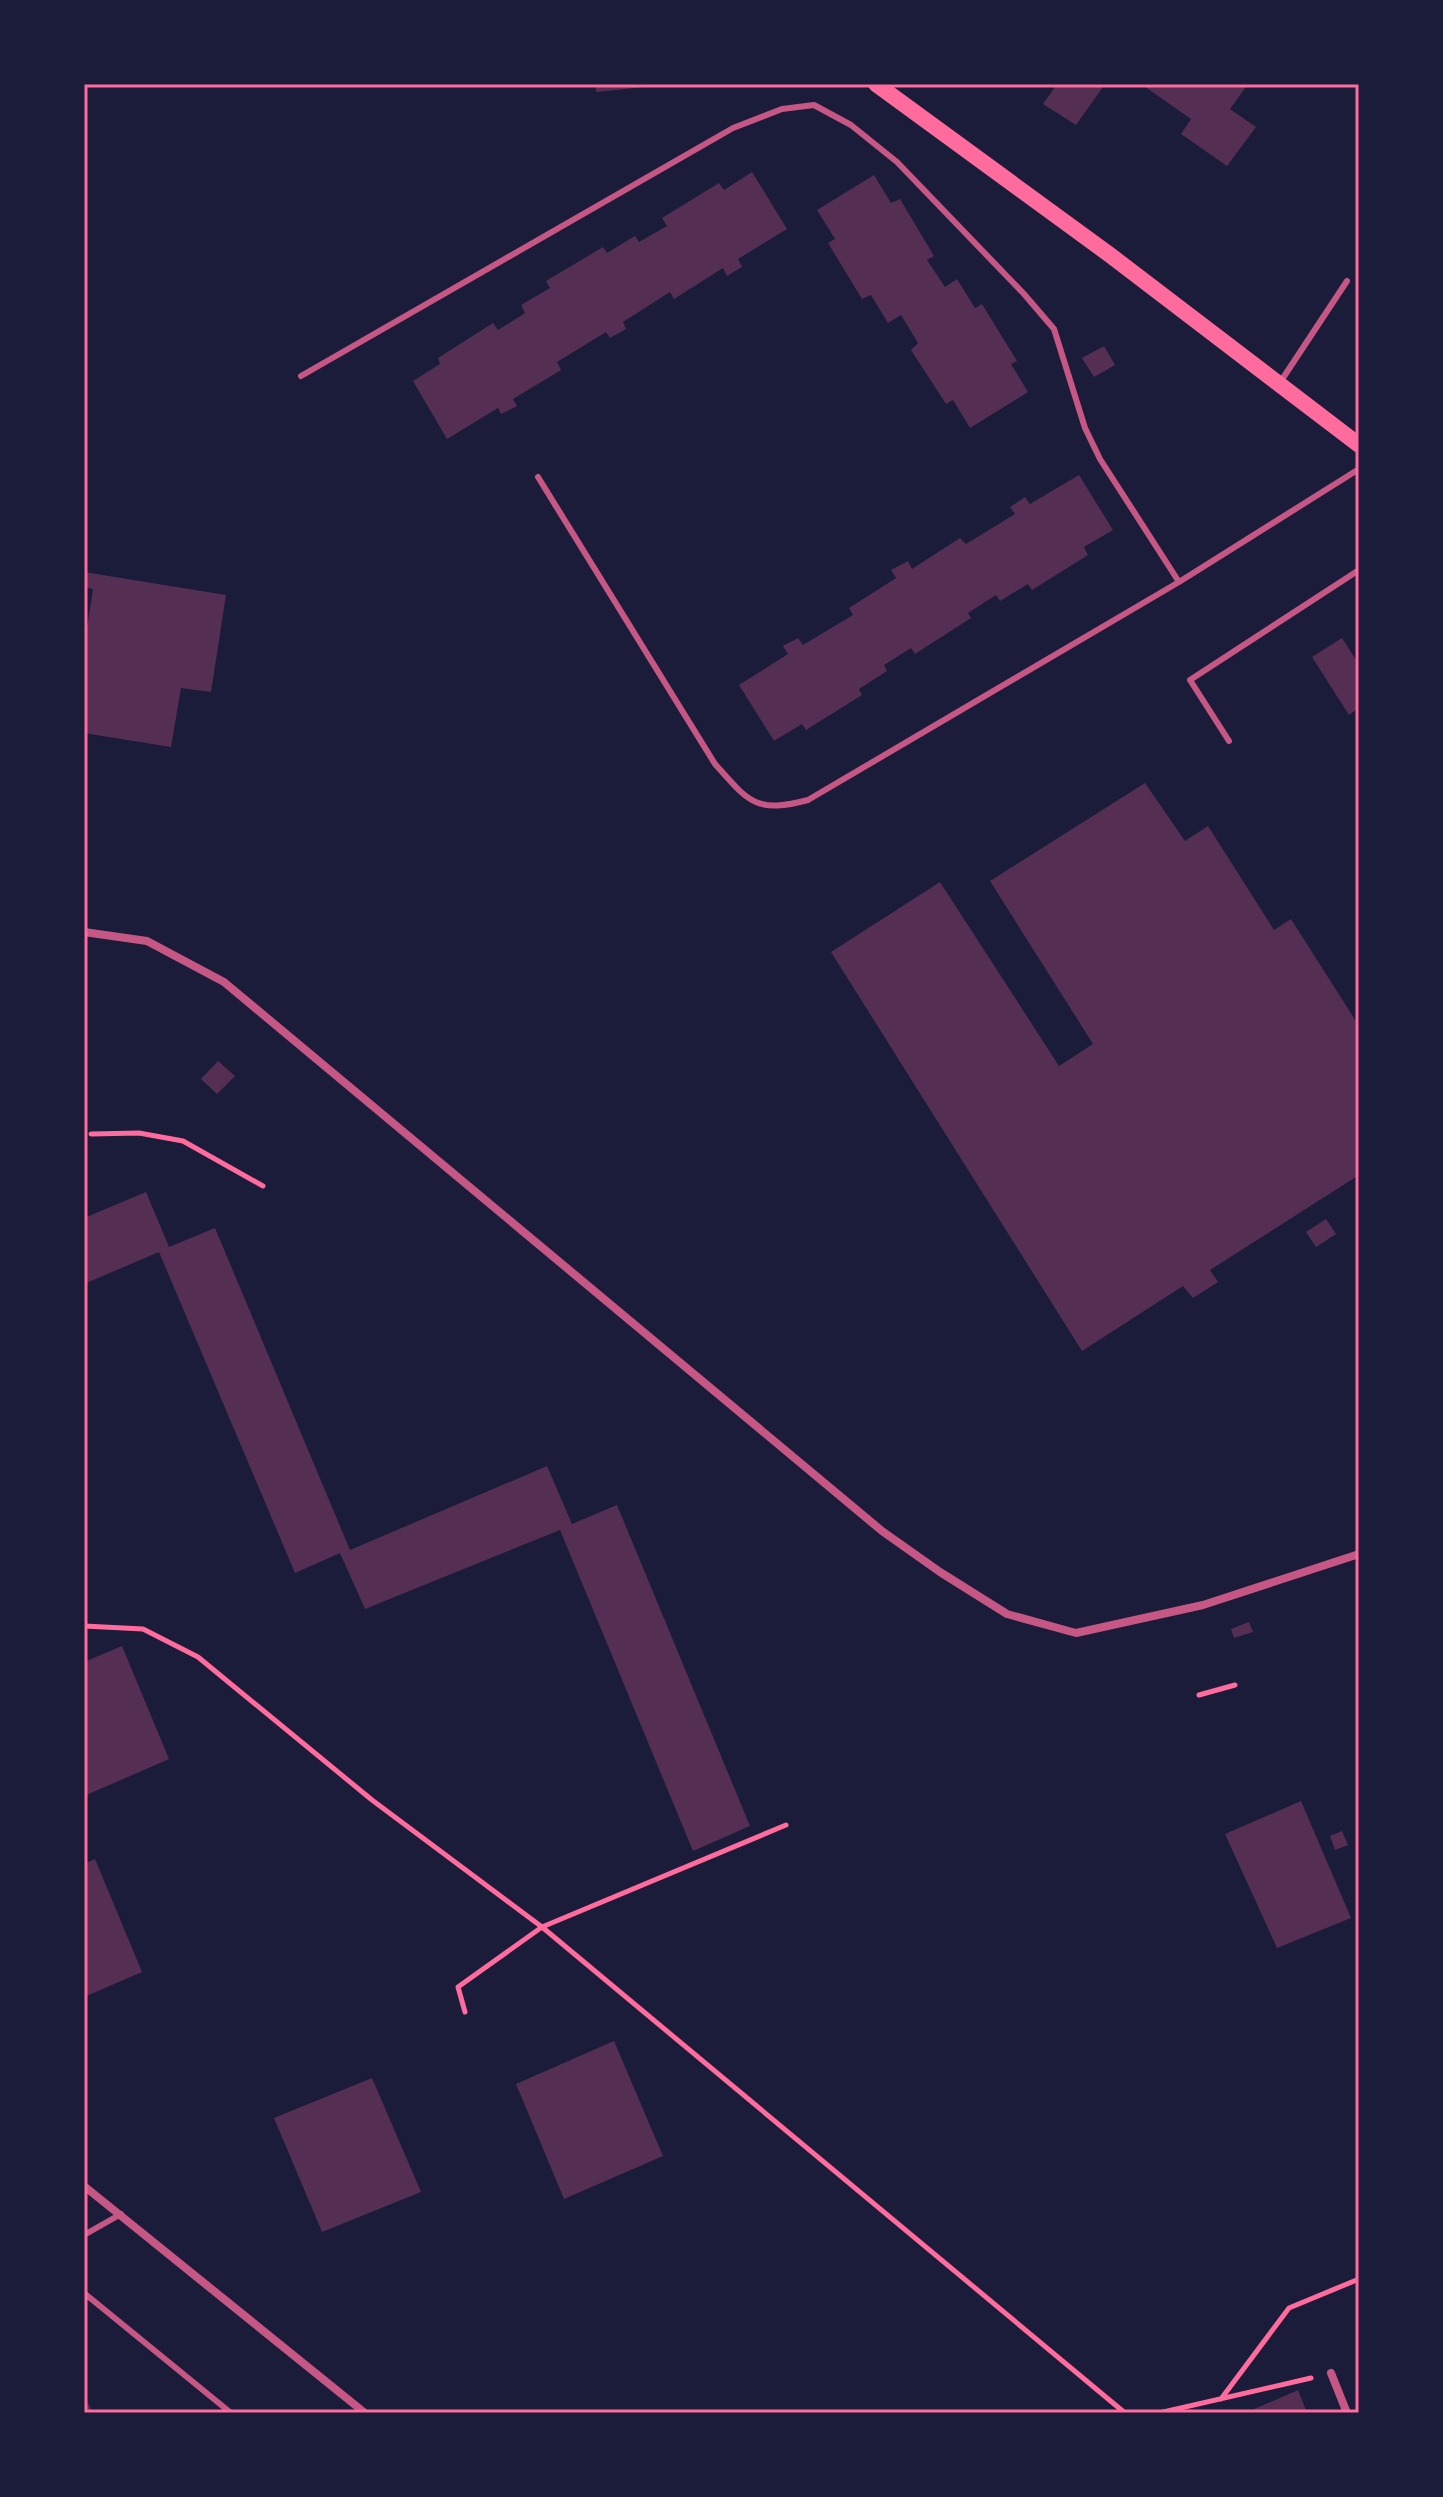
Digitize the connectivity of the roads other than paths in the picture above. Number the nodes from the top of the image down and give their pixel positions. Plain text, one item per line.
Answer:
1 (876, 84) edge
2 (1347, 281) dead end
3 (301, 376) dead end
4 (1279, 384) junction
5 (1359, 445) edge
6 (1359, 469) edge
7 (538, 477) dead end
8 (1359, 570) edge
9 (1179, 582) junction
10 (1229, 741) dead end
11 (84, 932) edge
12 (1359, 1554) edge
13 (84, 2186) edge
14 (121, 2214) junction
15 (84, 2235) edge
16 (84, 2293) edge
17 (1331, 2373) road end
18 (231, 2413) edge
19 (365, 2413) edge
20 (1347, 2413) edge

1 - 4 main road
2 - 4 lane
3 - 9 lane
4 - 5 main road
6 - 9 lane
7 - 9 lane
8 - 10 lane
11 - 12 street
13 - 14 street
14 - 15 lane
14 - 19 street
16 - 18 lane
17 - 20 street

